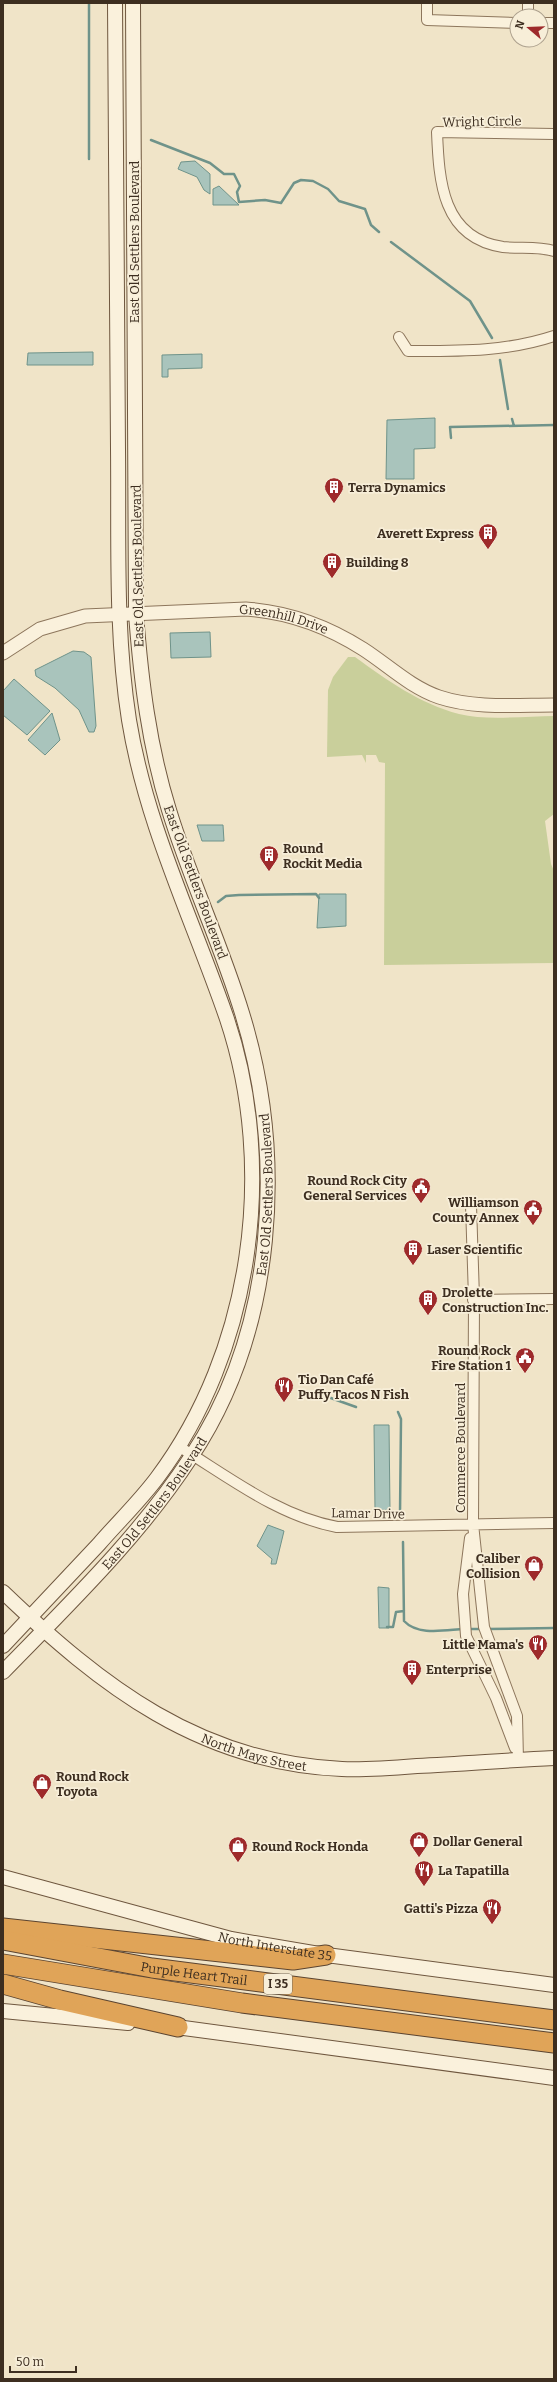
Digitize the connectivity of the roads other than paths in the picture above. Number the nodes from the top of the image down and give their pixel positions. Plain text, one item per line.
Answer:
1 (115, 3) edge
2 (133, 3) edge
3 (427, 3) edge
4 (509, 23) edge
5 (554, 134) edge
6 (554, 251) edge
7 (554, 336) edge
8 (399, 337) dead end
9 (136, 614) junction
10 (120, 615) junction
11 (3, 653) edge
12 (554, 705) edge
13 (471, 1205) dead end
14 (554, 1299) edge
15 (473, 1300) junction
16 (178, 1446) junction
17 (193, 1455) junction
18 (554, 1523) edge
19 (472, 1524) junction
20 (3, 1592) edge
21 (30, 1618) junction
22 (43, 1631) junction
23 (3, 1646) edge
24 (3, 1672) edge
25 (554, 1758) edge
26 (518, 1760) junction
27 (3, 1877) edge
28 (3, 1928) edge
29 (3, 1940) edge
30 (326, 1955) junction
31 (3, 1964) edge
32 (3, 1984) edge
33 (554, 1985) edge
34 (3, 2010) edge
35 (554, 2020) edge
36 (178, 2027) junction
37 (554, 2043) edge
38 (554, 2078) edge

1 - 10 main road, East Old Settlers Boulevard
2 - 9 main road, East Old Settlers Boulevard
3 - 4 street
5 - 6 street, Wright Circle
7 - 8 street
9 - 10 street, Greenhill Drive
9 - 12 street, Greenhill Drive
9 - 17 main road, East Old Settlers Boulevard
10 - 11 street, Greenhill Drive
10 - 16 main road, East Old Settlers Boulevard
13 - 15 street, Commerce Boulevard
14 - 15 street
15 - 19 street, Commerce Boulevard
16 - 17 street, Lamar Drive
16 - 21 main road, East Old Settlers Boulevard
17 - 19 street, Lamar Drive
17 - 22 main road, East Old Settlers Boulevard
18 - 19 street, Lamar Drive
19 - 26 street, Commerce Boulevard
19 - 26 street, Commerce Boulevard
20 - 21 main road, North Mays Street
21 - 22 main road, North Mays Street
21 - 23 main road, East Old Settlers Boulevard
22 - 24 main road, East Old Settlers Boulevard
22 - 26 main road, North Mays Street
25 - 26 main road, North Mays Street
27 - 30 main road, North Interstate 35
28 - 30 highway
29 - 35 highway, Purple Heart Trail / I 35
30 - 33 main road, North Interstate 35
31 - 37 highway, Purple Heart Trail / I 35
32 - 36 highway
34 - 36 main road
36 - 38 main road

